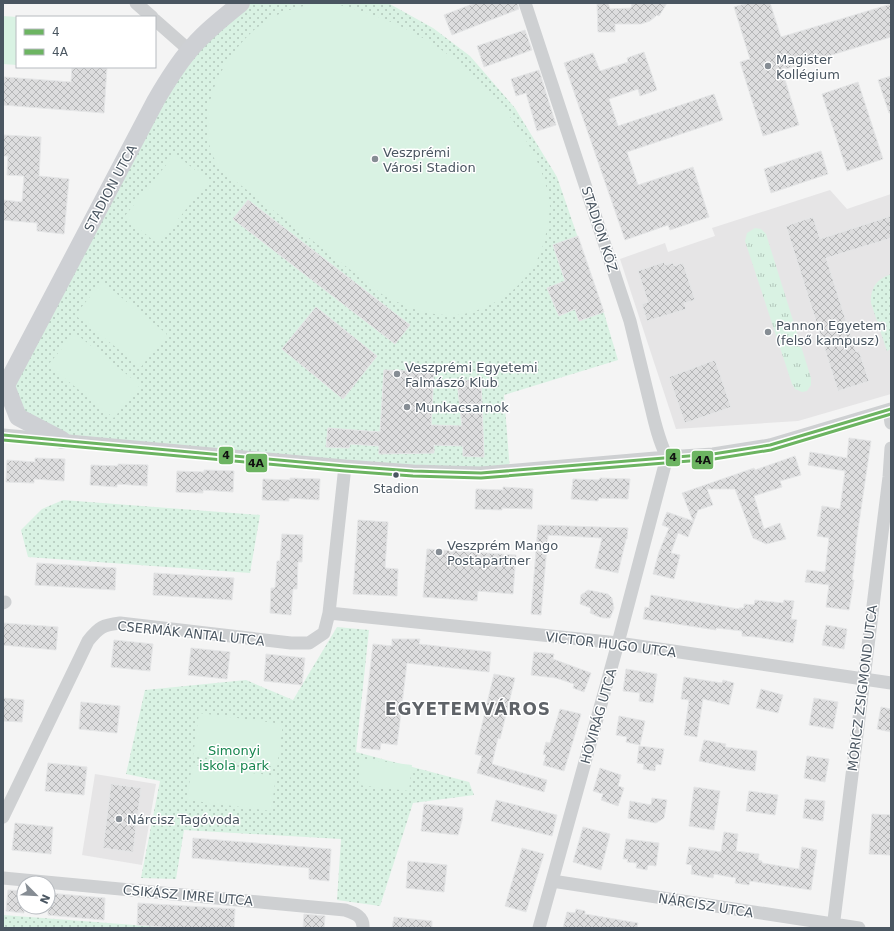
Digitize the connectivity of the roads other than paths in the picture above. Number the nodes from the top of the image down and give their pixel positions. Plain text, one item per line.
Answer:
1 (136, 3) edge
2 (241, 3) edge
3 (525, 3) edge
4 (151, 16) edge
5 (156, 21) edge
6 (189, 50) junction
7 (4, 388) edge
8 (890, 409) edge
9 (891, 423) edge
10 (3, 435) edge
11 (62, 440) junction
12 (891, 448) edge
13 (667, 456) junction
14 (345, 466) junction
15 (890, 477) edge
16 (329, 613) junction
17 (618, 643) junction
18 (863, 679) junction
19 (891, 683) edge
20 (3, 817) edge
21 (3, 878) edge
22 (552, 881) junction
23 (833, 926) edge
24 (363, 928) edge
25 (539, 928) edge
26 (859, 928) edge

1 - 4 street
2 - 6 street, STADION UTCA
3 - 13 street, STADION KÖZ
5 - 6 street
6 - 7 street, STADION UTCA
7 - 11 street
8 - 9 street
8 - 13 street
10 - 11 street
11 - 14 street
12 - 15 street, MÓRICZ ZSIGMOND UTCA
13 - 14 street
13 - 17 street, HÓVIRÁG UTCA
14 - 16 street, CSERMÁK ANTAL UTCA
15 - 18 street, MÓRICZ ZSIGMOND UTCA
16 - 17 street, VICTOR HUGO UTCA
16 - 20 street, CSERMÁK ANTAL UTCA
17 - 18 street, VICTOR HUGO UTCA
17 - 22 street, HÓVIRÁG UTCA
18 - 19 street, VICTOR HUGO UTCA
18 - 23 street, MÓRICZ ZSIGMOND UTCA
21 - 24 street, CSIKÁSZ IMRE UTCA
22 - 23 street, NÁRCISZ UTCA
22 - 25 street, HÓVIRÁG UTCA
23 - 26 street, NÁRCISZ UTCA

